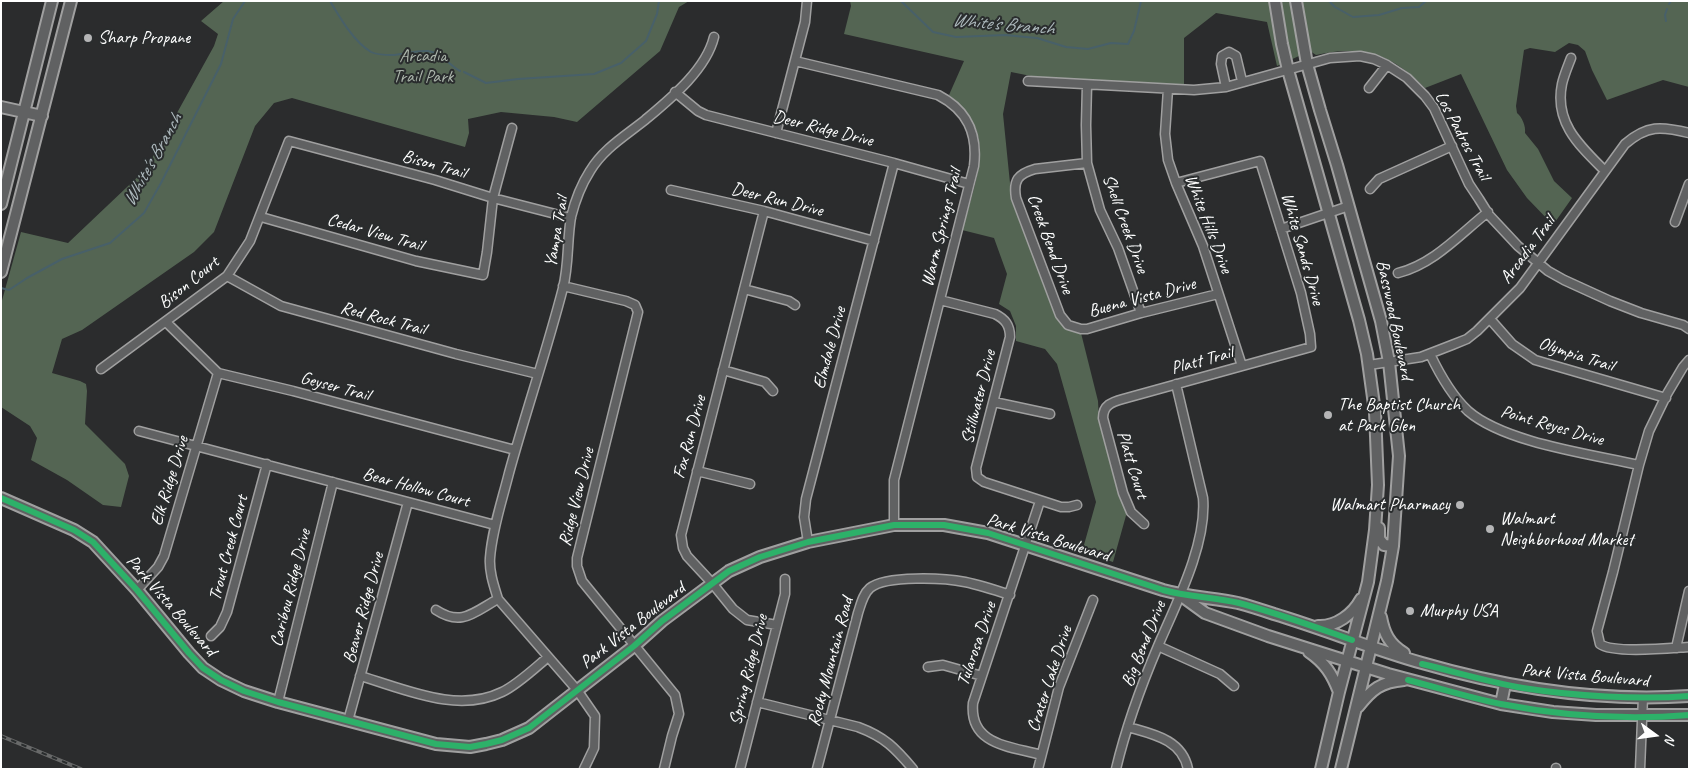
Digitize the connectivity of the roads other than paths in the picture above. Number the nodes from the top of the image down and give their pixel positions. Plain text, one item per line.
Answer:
1 (52, 1) edge
2 (72, 1) edge
3 (807, 1) edge
4 (1276, 1) edge
5 (1296, 1) edge
6 (714, 37) dead end
7 (1571, 58) dead end
8 (796, 61) junction
9 (1307, 64) junction
10 (1387, 65) junction
11 (1288, 70) junction
12 (1028, 81) dead end
13 (1242, 82) junction
14 (1087, 85) junction
15 (1226, 86) junction
16 (1369, 88) dead end
17 (1168, 89) junction
18 (675, 92) junction
19 (1, 107) edge
20 (24, 112) junction
21 (42, 116) junction
22 (512, 128) dead end
23 (776, 133) junction
24 (1689, 133) edge
25 (289, 141) joint
26 (1452, 146) junction
27 (894, 163) junction
28 (1087, 163) junction
29 (11, 164) junction
30 (28, 168) junction
31 (1605, 171) junction
32 (1176, 183) junction
33 (969, 184) junction
34 (1689, 184) edge
35 (1370, 188) dead end
36 (671, 190) dead end
37 (493, 198) junction
38 (1, 204) edge
39 (1349, 206) junction
40 (764, 211) junction
41 (1488, 212) junction
42 (1329, 213) junction
43 (260, 217) junction
44 (571, 218) junction
45 (1675, 222) dead end
46 (1281, 229) junction
47 (874, 241) junction
48 (1539, 264) junction
49 (2, 268) edge
50 (1398, 273) dead end
51 (227, 276) junction
52 (564, 286) junction
53 (744, 289) junction
54 (1218, 294) junction
55 (940, 300) junction
56 (795, 305) dead end
57 (1141, 313) junction
58 (1490, 319) junction
59 (166, 322) junction
60 (1073, 327) joint
61 (1689, 329) edge
62 (1311, 347) joint
63 (1430, 354) junction
64 (1689, 360) edge
65 (1389, 362) junction
66 (1242, 366) junction
67 (1369, 366) junction
68 (101, 369) dead end
69 (723, 370) junction
70 (218, 373) junction
71 (538, 374) junction
72 (1176, 384) junction
73 (774, 391) dead end
74 (1666, 398) junction
75 (994, 402) junction
76 (1104, 409) joint
77 (1050, 414) dead end
78 (139, 431) dead end
79 (196, 446) junction
80 (515, 450) junction
81 (267, 464) junction
82 (1639, 465) junction
83 (697, 471) junction
84 (333, 482) junction
85 (750, 484) dead end
86 (1378, 485) junction
87 (1, 498) edge
88 (1040, 501) junction
89 (408, 502) junction
90 (1077, 504) dead end
91 (497, 521) junction
92 (1144, 524) dead end
93 (894, 525) junction
94 (808, 542) junction
95 (1025, 546) junction
96 (1394, 546) junction
97 (785, 579) dead end
98 (712, 584) junction
99 (137, 590) junction
100 (1689, 591) edge
101 (1365, 592) junction
102 (1010, 595) junction
103 (1180, 595) junction
104 (498, 599) junction
105 (1093, 600) dead end
106 (436, 610) dead end
107 (1380, 614) junction
108 (776, 625) junction
109 (1314, 626) junction
110 (211, 636) dead end
111 (1352, 640) junction
112 (1300, 645) junction
113 (634, 646) junction
114 (1158, 646) junction
115 (1372, 647) junction
116 (1689, 647) edge
117 (1676, 648) junction
118 (548, 658) junction
119 (1347, 661) junction
120 (1422, 664) junction
121 (928, 667) dead end
122 (1367, 667) junction
123 (360, 676) junction
124 (982, 676) junction
125 (1408, 680) junction
126 (1505, 684) junction
127 (1234, 686) dead end
128 (577, 690) junction
129 (1339, 692) junction
130 (1689, 696) edge
131 (1643, 697) junction
132 (278, 702) junction
133 (757, 702) junction
134 (1501, 704) junction
135 (1356, 709) junction
136 (1642, 716) junction
137 (1689, 716) edge
138 (831, 720) junction
139 (348, 721) junction
140 (1128, 727) junction
141 (1042, 755) junction
142 (584, 769) edge
143 (664, 769) edge
144 (740, 769) edge
145 (818, 769) edge
146 (913, 769) edge
147 (1038, 769) edge
148 (1116, 769) edge
149 (1188, 769) edge
150 (1321, 769) edge
151 (1341, 769) edge
152 (1640, 769) edge

1 - 20 main road
2 - 21 main road
3 - 8 street
4 - 11 main road, Basswood Boulevard
5 - 9 main road, Basswood Boulevard
6 - 18 street, Yampa Trail
7 - 31 street
8 - 23 street
8 - 33 street, Warm Springs Trail
9 - 10 street, Los Padres Trail
9 - 11 street, Los Padres Trail
9 - 39 main road, Basswood Boulevard
10 - 16 street
10 - 26 street, Los Padres Trail
11 - 13 street, Los Padres Trail
11 - 42 main road, Basswood Boulevard
12 - 14 street, Los Padres Trail
13 - 15 street, Los Padres Trail
13 - 15 street
14 - 17 street, Los Padres Trail
14 - 28 street, Shell Creek Drive
15 - 17 street, Los Padres Trail
17 - 32 street, White Hills Drive
18 - 23 street, Deer Ridge Drive
18 - 44 street, Yampa Trail
19 - 20 main road
20 - 21 main road
20 - 29 main road
21 - 30 main road
22 - 37 street
23 - 27 street, Deer Ridge Drive
24 - 31 street, Arcadia Trail
25 - 37 street, Bison Trail
25 - 43 street, Bison Court
26 - 35 street
26 - 41 street, Los Padres Trail
27 - 33 street, Deer Ridge Drive
27 - 47 street, Elmdale Drive
28 - 57 street, Shell Creek Drive
28 - 60 street, Creek Bend Drive
29 - 30 main road
29 - 38 main road
30 - 49 main road
31 - 48 street, Arcadia Trail
32 - 46 street, White Sands Drive
32 - 54 street, White Hills Drive
33 - 55 street, Warm Springs Trail
34 - 45 street
36 - 40 street, Deer Run Drive
37 - 43 street, Cedar View Trail
37 - 44 street, Bison Trail
39 - 42 street
39 - 65 main road, Basswood Boulevard
40 - 47 street, Deer Run Drive
40 - 53 street, Fox Run Drive
41 - 48 street, Los Padres Trail
41 - 50 street
42 - 46 street
42 - 67 main road, Basswood Boulevard
43 - 51 street, Bison Court
44 - 52 street, Yampa Trail
46 - 62 street, White Sands Drive
47 - 94 street, Elmdale Drive
48 - 58 street, Arcadia Trail
48 - 61 street, Los Padres Trail
51 - 59 street, Bison Court
51 - 71 street, Red Rock Trail
52 - 71 street, Yampa Trail
52 - 113 street, Ridge View Drive
53 - 56 street
53 - 69 street, Fox Run Drive
54 - 57 street, Buena Vista Drive
54 - 66 street, White Hills Drive
55 - 75 street, Stillwater Drive
55 - 93 street, Warm Springs Trail
57 - 60 street, Buena Vista Drive
58 - 63 street, Arcadia Trail
58 - 74 street, Olympia Trail
59 - 68 street, Bison Court
59 - 70 street
62 - 66 street, Platt Trail
63 - 65 street, Arcadia Trail
63 - 82 street, Point Reyes Drive
64 - 74 street
65 - 67 street, Arcadia Trail
65 - 96 main road, Basswood Boulevard
66 - 72 street, Platt Trail
67 - 86 main road, Basswood Boulevard
69 - 73 street
69 - 83 street, Fox Run Drive
70 - 79 street, Elk Ridge Drive
70 - 80 street, Geyser Trail
71 - 80 street, Yampa Trail
72 - 76 street, Platt Trail
72 - 103 street, Big Bend Drive
74 - 82 street
75 - 77 street
75 - 88 street, Stillwater Drive
76 - 92 street, Platt Court
78 - 79 street, Bear Hollow Court
79 - 81 street, Bear Hollow Court
79 - 99 street, Elk Ridge Drive
80 - 91 street, Yampa Trail
81 - 84 street, Bear Hollow Court
81 - 110 street, Trout Creek Court
82 - 117 street
83 - 85 street
83 - 98 street, Fox Run Drive
84 - 89 street, Bear Hollow Court
84 - 132 street, Caribou Ridge Drive
86 - 96 main road
86 - 101 main road, Basswood Boulevard
87 - 99 main road, Park Vista Boulevard
88 - 90 street
88 - 95 street, Tularosa Drive
89 - 91 street, Bear Hollow Court
89 - 123 street, Beaver Ridge Drive
91 - 104 street
93 - 94 main road, Park Vista Boulevard
93 - 95 main road, Park Vista Boulevard
94 - 98 main road, Park Vista Boulevard
95 - 102 street, Tularosa Drive
95 - 103 main road, Park Vista Boulevard
96 - 107 main road, Basswood Boulevard
97 - 108 street, Spring Ridge Drive
98 - 108 street, Fox Run Drive
98 - 113 main road, Park Vista Boulevard
99 - 132 main road, Park Vista Boulevard
100 - 117 street
101 - 109 main road
101 - 111 main road, Basswood Boulevard
102 - 124 street, Tularosa Drive
102 - 138 street, Rocky Mountain Road
103 - 109 main road, Park Vista Boulevard
103 - 112 main road, Park Vista Boulevard
103 - 114 street, Big Bend Drive
104 - 106 street
104 - 118 street
105 - 141 street, Crater Lake Drive
107 - 115 main road, Basswood Boulevard
107 - 120 main road
108 - 133 street, Spring Ridge Drive
109 - 111 main road, Park Vista Boulevard
111 - 115 main road, Park Vista Boulevard
111 - 119 main road, Basswood Boulevard
112 - 119 main road, Park Vista Boulevard
112 - 129 main road
113 - 128 main road, Park Vista Boulevard
113 - 143 street, Ridge View Drive
114 - 127 street
114 - 140 street, Big Bend Drive
115 - 120 main road, Park Vista Boulevard
115 - 122 main road, Basswood Boulevard
116 - 117 street
118 - 123 street
118 - 128 street
119 - 122 main road, Park Vista Boulevard
119 - 129 main road, Basswood Boulevard
120 - 126 main road, Park Vista Boulevard
121 - 124 street
122 - 125 main road, Park Vista Boulevard
122 - 135 main road, Basswood Boulevard
123 - 139 street, Beaver Ridge Drive
124 - 141 street, Tularosa Drive
125 - 134 main road, Park Vista Boulevard
125 - 135 main road
126 - 131 main road, Park Vista Boulevard
126 - 134 main road
128 - 139 main road, Park Vista Boulevard
128 - 142 street
129 - 150 main road, Basswood Boulevard
130 - 131 main road, Park Vista Boulevard
131 - 136 street
132 - 139 main road, Park Vista Boulevard
133 - 138 street
133 - 144 street, Spring Ridge Drive
134 - 136 main road, Park Vista Boulevard
135 - 151 main road, Basswood Boulevard
136 - 137 main road, Park Vista Boulevard
136 - 152 street
138 - 145 street, Rocky Mountain Road
138 - 146 street
140 - 148 street, Big Bend Drive
140 - 149 street
141 - 147 street, Crater Lake Drive

